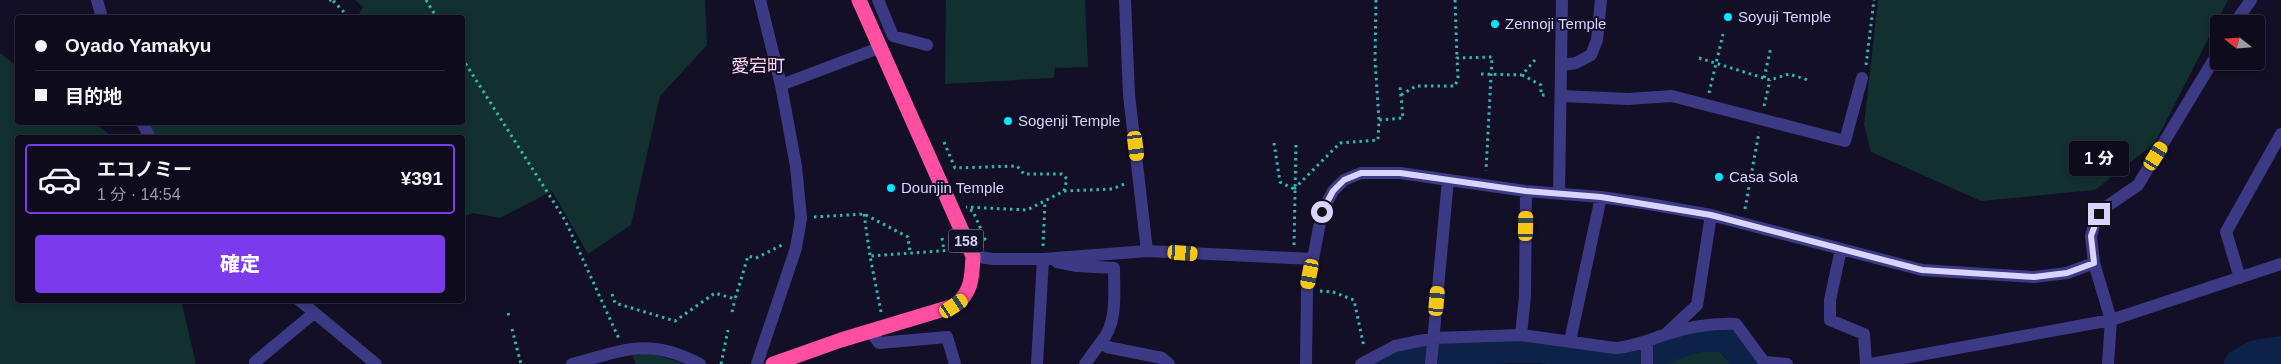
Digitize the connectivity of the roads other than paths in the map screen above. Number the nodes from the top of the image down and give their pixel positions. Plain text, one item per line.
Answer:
1 (97, 0) edge
2 (760, 0) edge
3 (859, 0) edge
4 (878, 0) edge
5 (1125, 0) edge
6 (1562, 0) edge
7 (1601, 0) edge
8 (2251, 0) edge
9 (101, 15) edge
10 (2240, 15) edge
11 (927, 45) dead end
12 (880, 48) junction
13 (1562, 65) junction
14 (2210, 65) edge
15 (1862, 78) dead end
16 (781, 85) junction
17 (1562, 96) junction
18 (2281, 134) edge
19 (1448, 180) junction
20 (1526, 191) junction
21 (1559, 193) junction
22 (1601, 197) junction
23 (1711, 215) junction
24 (1841, 249) junction
25 (1147, 250) junction
26 (972, 253) junction
27 (1043, 259) junction
28 (1313, 260) junction
29 (2094, 263) junction
30 (2281, 264) edge
31 (2240, 278) junction
32 (302, 303) edge
33 (314, 313) junction
34 (2111, 320) junction
35 (877, 329) junction
36 (1521, 335) junction
37 (1665, 335) junction
38 (1433, 341) junction
39 (1570, 341) junction
40 (1101, 342) junction
41 (1647, 346) junction
42 (1364, 362) edge
43 (256, 364) edge
44 (376, 364) edge
45 (572, 364) edge
46 (700, 364) edge
47 (757, 364) edge
48 (773, 364) edge
49 (955, 364) edge
50 (1037, 364) edge
51 (1085, 364) edge
52 (1169, 364) edge
53 (1306, 364) edge
54 (1432, 364) edge
55 (1647, 364) edge
56 (1787, 364) edge
57 (1866, 364) edge
58 (1871, 364) edge
59 (2108, 364) edge

1 - 9 street
2 - 16 street
3 - 12 highway, 158
4 - 11 street
5 - 25 street
6 - 13 street
7 - 13 street
8 - 10 street
12 - 16 street
12 - 26 highway, 158
13 - 17 street
14 - 29 street
15 - 17 street
16 - 47 street
17 - 21 street
18 - 31 street
19 - 20 street
19 - 28 street
19 - 38 street
20 - 21 street
20 - 36 street
21 - 22 street
22 - 23 street
22 - 39 street
23 - 24 street
23 - 37 street
24 - 29 street
24 - 57 street
25 - 27 street
25 - 28 street
26 - 27 street
26 - 35 highway, 158
27 - 40 street
27 - 50 street
28 - 53 street
29 - 34 street
30 - 31 street
31 - 34 street
32 - 33 street
33 - 43 street
33 - 44 street
34 - 58 street
34 - 59 street
35 - 48 highway, 158
35 - 49 street
36 - 38 street
36 - 39 street
37 - 41 street
37 - 56 street
38 - 42 street
38 - 54 street
39 - 41 street
40 - 51 street
40 - 52 street
41 - 55 street
45 - 46 street

